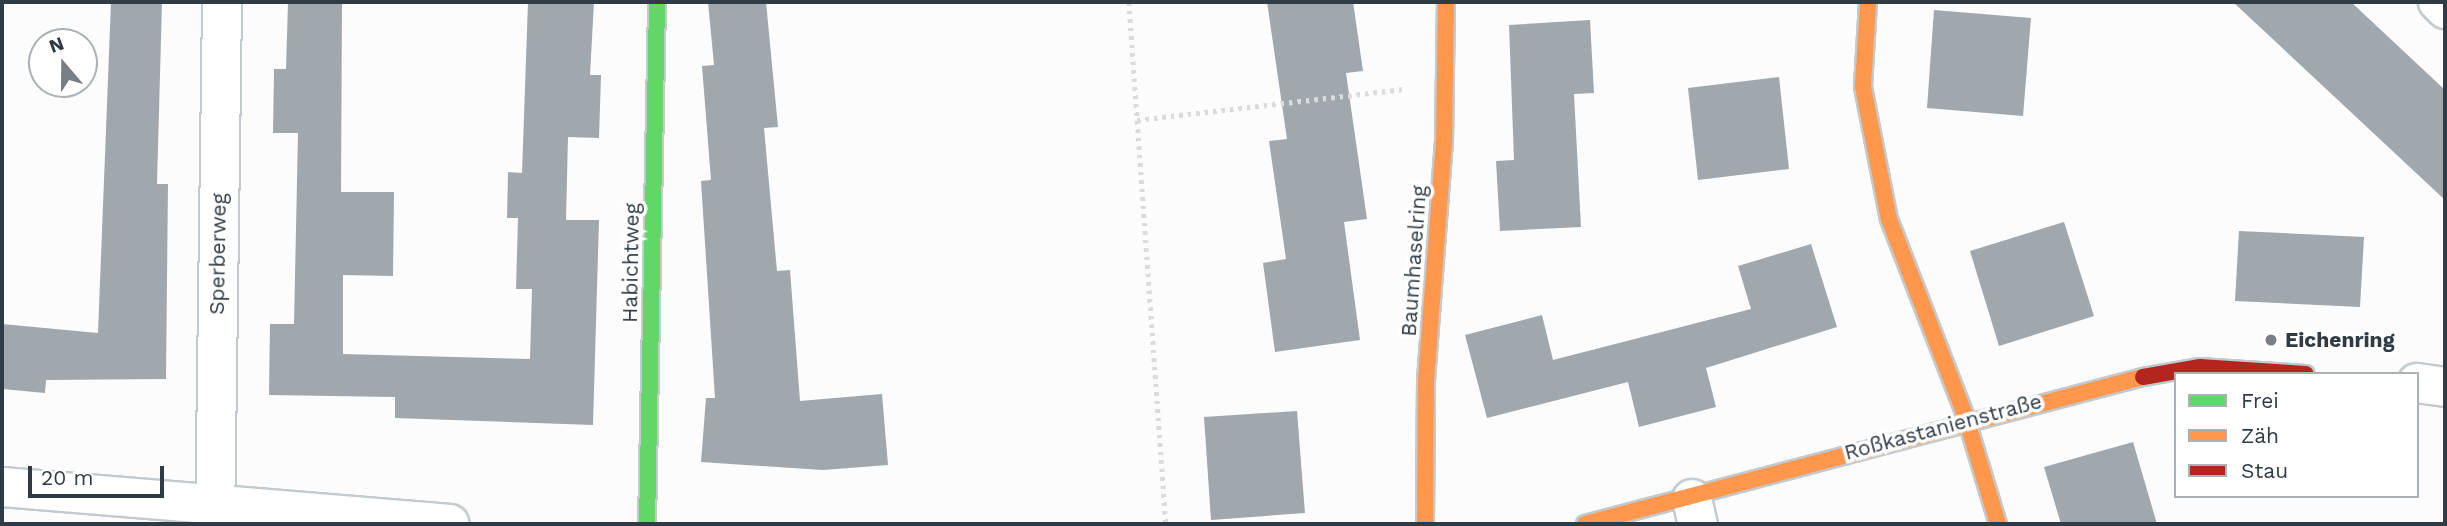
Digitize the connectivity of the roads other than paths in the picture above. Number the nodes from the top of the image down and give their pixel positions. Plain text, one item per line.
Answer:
1 (222, 2) edge
2 (657, 2) edge
3 (1446, 2) edge
4 (1868, 2) edge
5 (2438, 2) edge
6 (2445, 9) edge
7 (2177, 372) edge
8 (2276, 372) edge
9 (2174, 373) edge
10 (2419, 383) edge
11 (2445, 387) edge
12 (1966, 418) junction
13 (2, 487) edge
14 (1695, 512) edge
15 (215, 515) edge
16 (449, 524) edge
17 (648, 524) edge
18 (1425, 524) edge
19 (1585, 524) edge
20 (1998, 524) edge

1 - 15 street, Sperberweg
2 - 17 street, Habichtweg
3 - 18 street, Baumhaselring
4 - 12 street
5 - 6 street
7 - 8 street, Roßkastanienstraße
9 - 12 street, Roßkastanienstraße
10 - 11 street
12 - 14 street, Roßkastanienstraße
12 - 20 street
13 - 15 street
14 - 19 street, Roßkastanienstraße
15 - 16 street

